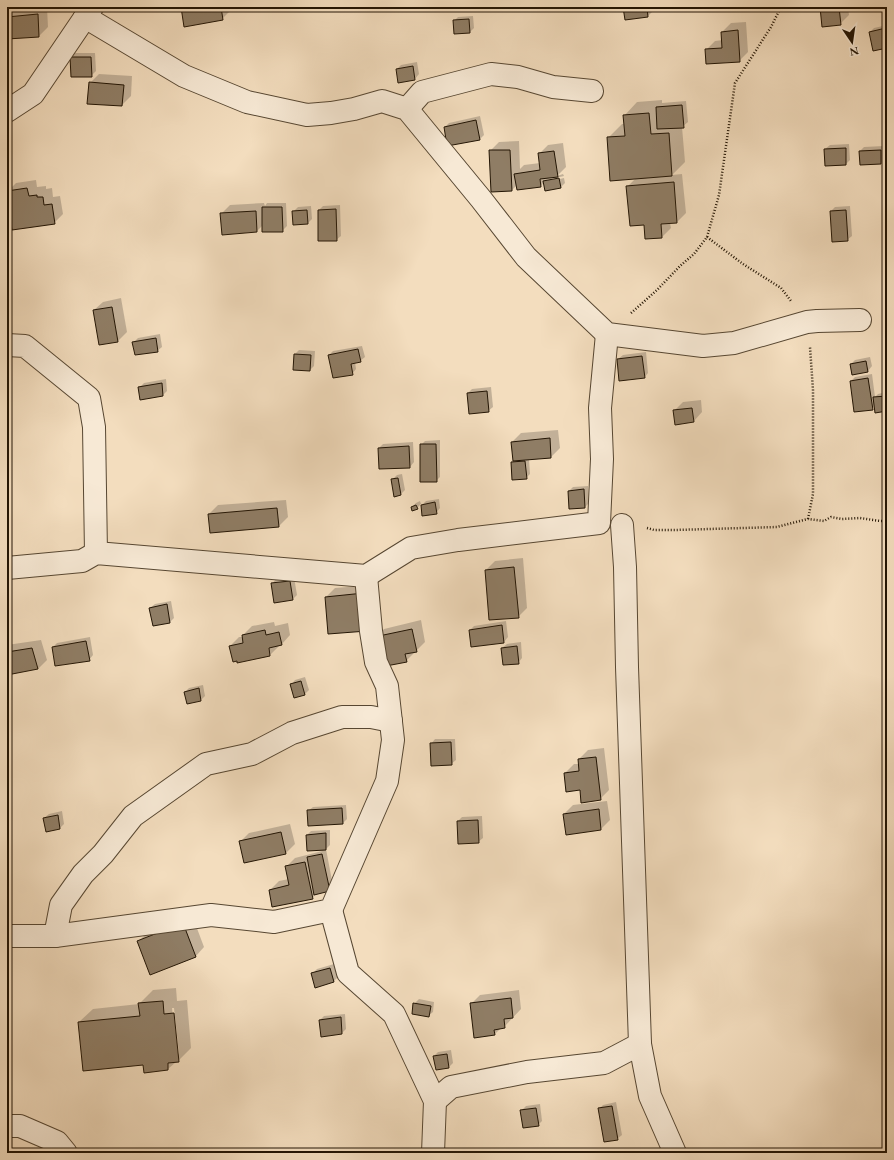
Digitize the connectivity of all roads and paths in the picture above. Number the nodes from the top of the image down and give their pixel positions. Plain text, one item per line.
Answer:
1 (781, 7) edge
2 (89, 12) edge
3 (592, 91) dead end
4 (407, 109) junction
5 (7, 111) edge
6 (707, 237) junction
7 (860, 320) dead end
8 (807, 322) junction
9 (607, 334) junction
10 (7, 345) edge
11 (808, 520) junction
12 (887, 521) edge
13 (622, 525) joint
14 (96, 553) junction
15 (7, 568) edge
16 (366, 576) junction
17 (391, 721) junction
18 (331, 910) junction
19 (7, 936) edge
20 (55, 936) junction
21 (640, 1044) junction
22 (435, 1101) junction
23 (7, 1126) edge
24 (66, 1153) edge
25 (432, 1153) edge
26 (674, 1153) edge

1 - 6 path
2 - 4 street
2 - 5 street
3 - 4 street
4 - 9 street
6 - 8 path
6 - 9 path
7 - 8 street
8 - 9 street
8 - 11 path
9 - 16 street
10 - 14 street
11 - 12 path
11 - 13 path
13 - 21 street
14 - 15 street
14 - 16 street
16 - 17 street
17 - 18 street
17 - 20 street
18 - 20 street
18 - 22 street
19 - 20 street
21 - 22 street
21 - 26 street
22 - 25 street
23 - 24 street

